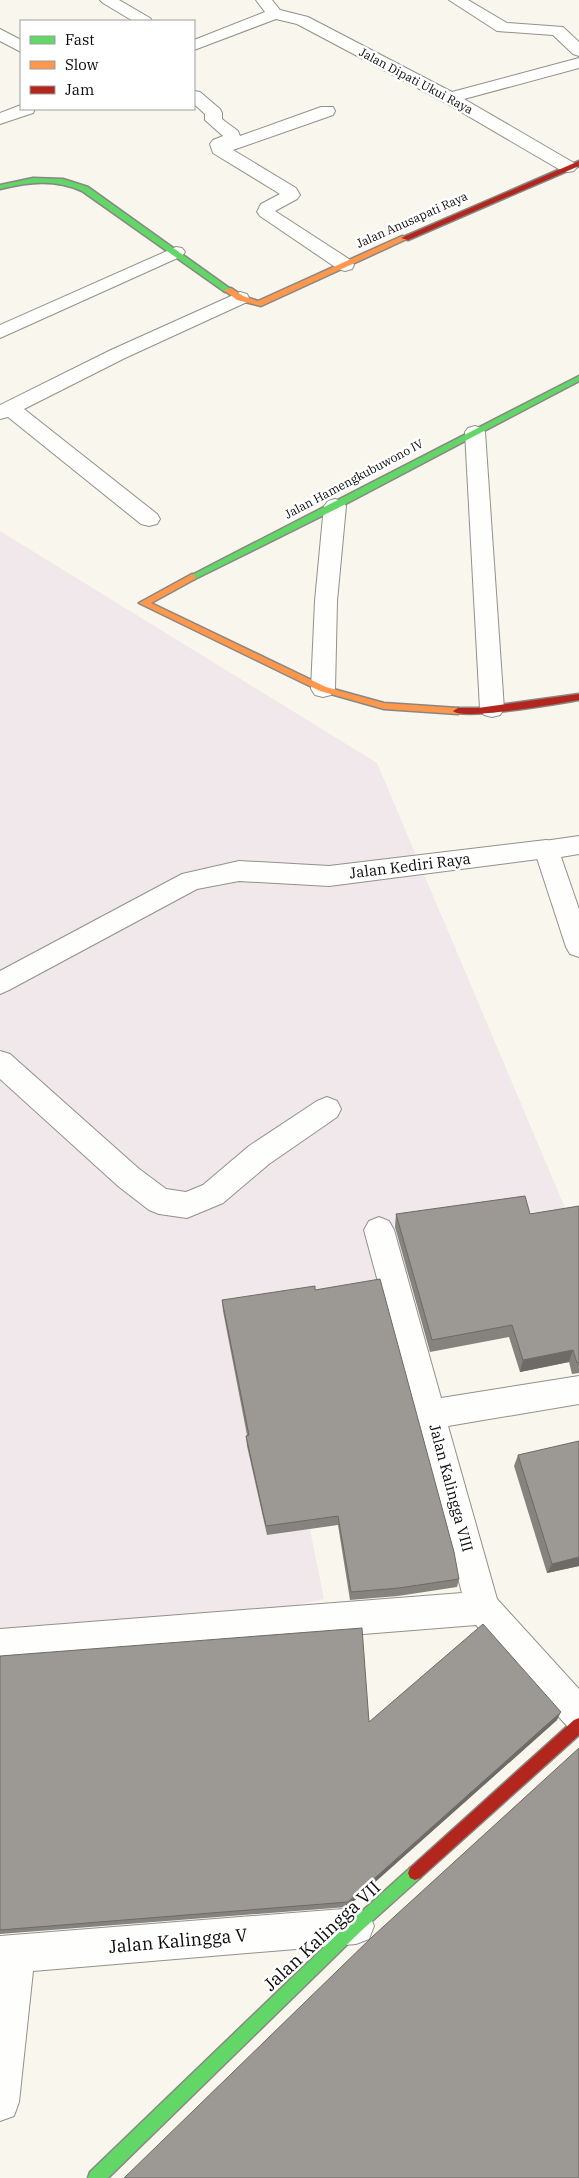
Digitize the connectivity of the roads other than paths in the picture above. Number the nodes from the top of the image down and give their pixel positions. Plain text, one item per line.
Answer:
1 (108, 0) edge
2 (264, 0) edge
3 (457, 0) edge
4 (275, 14) junction
5 (142, 20) edge
6 (0, 34) edge
7 (195, 44) edge
8 (20, 46) edge
9 (579, 51) edge
10 (579, 64) edge
11 (195, 97) edge
12 (450, 98) junction
13 (24, 110) edge
14 (327, 111) dead end
15 (0, 119) edge
16 (220, 149) junction
17 (574, 165) edge
18 (0, 187) edge
19 (176, 252) junction
20 (345, 264) junction
21 (249, 301) junction
22 (0, 332) edge
23 (579, 378) edge
24 (5, 411) edge
25 (475, 432) junction
26 (335, 506) junction
27 (149, 518) dead end
28 (324, 689) junction
29 (579, 697) edge
30 (492, 709) junction
31 (579, 845) edge
32 (546, 849) junction
33 (579, 947) edge
34 (0, 983) edge
35 (0, 1062) edge
36 (327, 1109) dead end
37 (379, 1230) dead end
38 (579, 1390) edge
39 (431, 1414) junction
40 (483, 1608) junction
41 (0, 1646) edge
42 (579, 1714) edge
43 (579, 1725) edge
44 (356, 1926) junction
45 (8, 1954) edge
46 (0, 2102) edge
47 (96, 2178) edge

1 - 5 street
2 - 4 street
3 - 9 street
4 - 7 street
4 - 12 street, Jalan Dipati Ukui Raya
6 - 8 street
10 - 12 street
11 - 16 street
12 - 17 street, Jalan Dipati Ukui Raya
13 - 15 street
14 - 16 street
16 - 20 street
17 - 20 street, Jalan Anusapati Raya
18 - 19 street
19 - 21 street
19 - 22 street
20 - 21 street, Jalan Anusapati Raya
21 - 24 street
23 - 25 street, Jalan Hamengkubuwono IV
24 - 27 street
25 - 26 street, Jalan Hamengkubuwono IV
25 - 30 street
26 - 28 street
26 - 28 street, Jalan Hamengkubuwono IV
28 - 30 street
29 - 30 street
31 - 32 street, Jalan Kediri Raya
32 - 33 street
32 - 34 street, Jalan Kediri Raya
35 - 36 street
37 - 39 street, Jalan Kalingga VIII
38 - 39 street
39 - 40 street, Jalan Kalingga VIII
40 - 41 street
40 - 42 street, Jalan Kalingga VIII
43 - 44 street, Jalan Kalingga VII
44 - 45 street, Jalan Kalingga V
44 - 47 street, Jalan Kalingga VII
45 - 46 street

